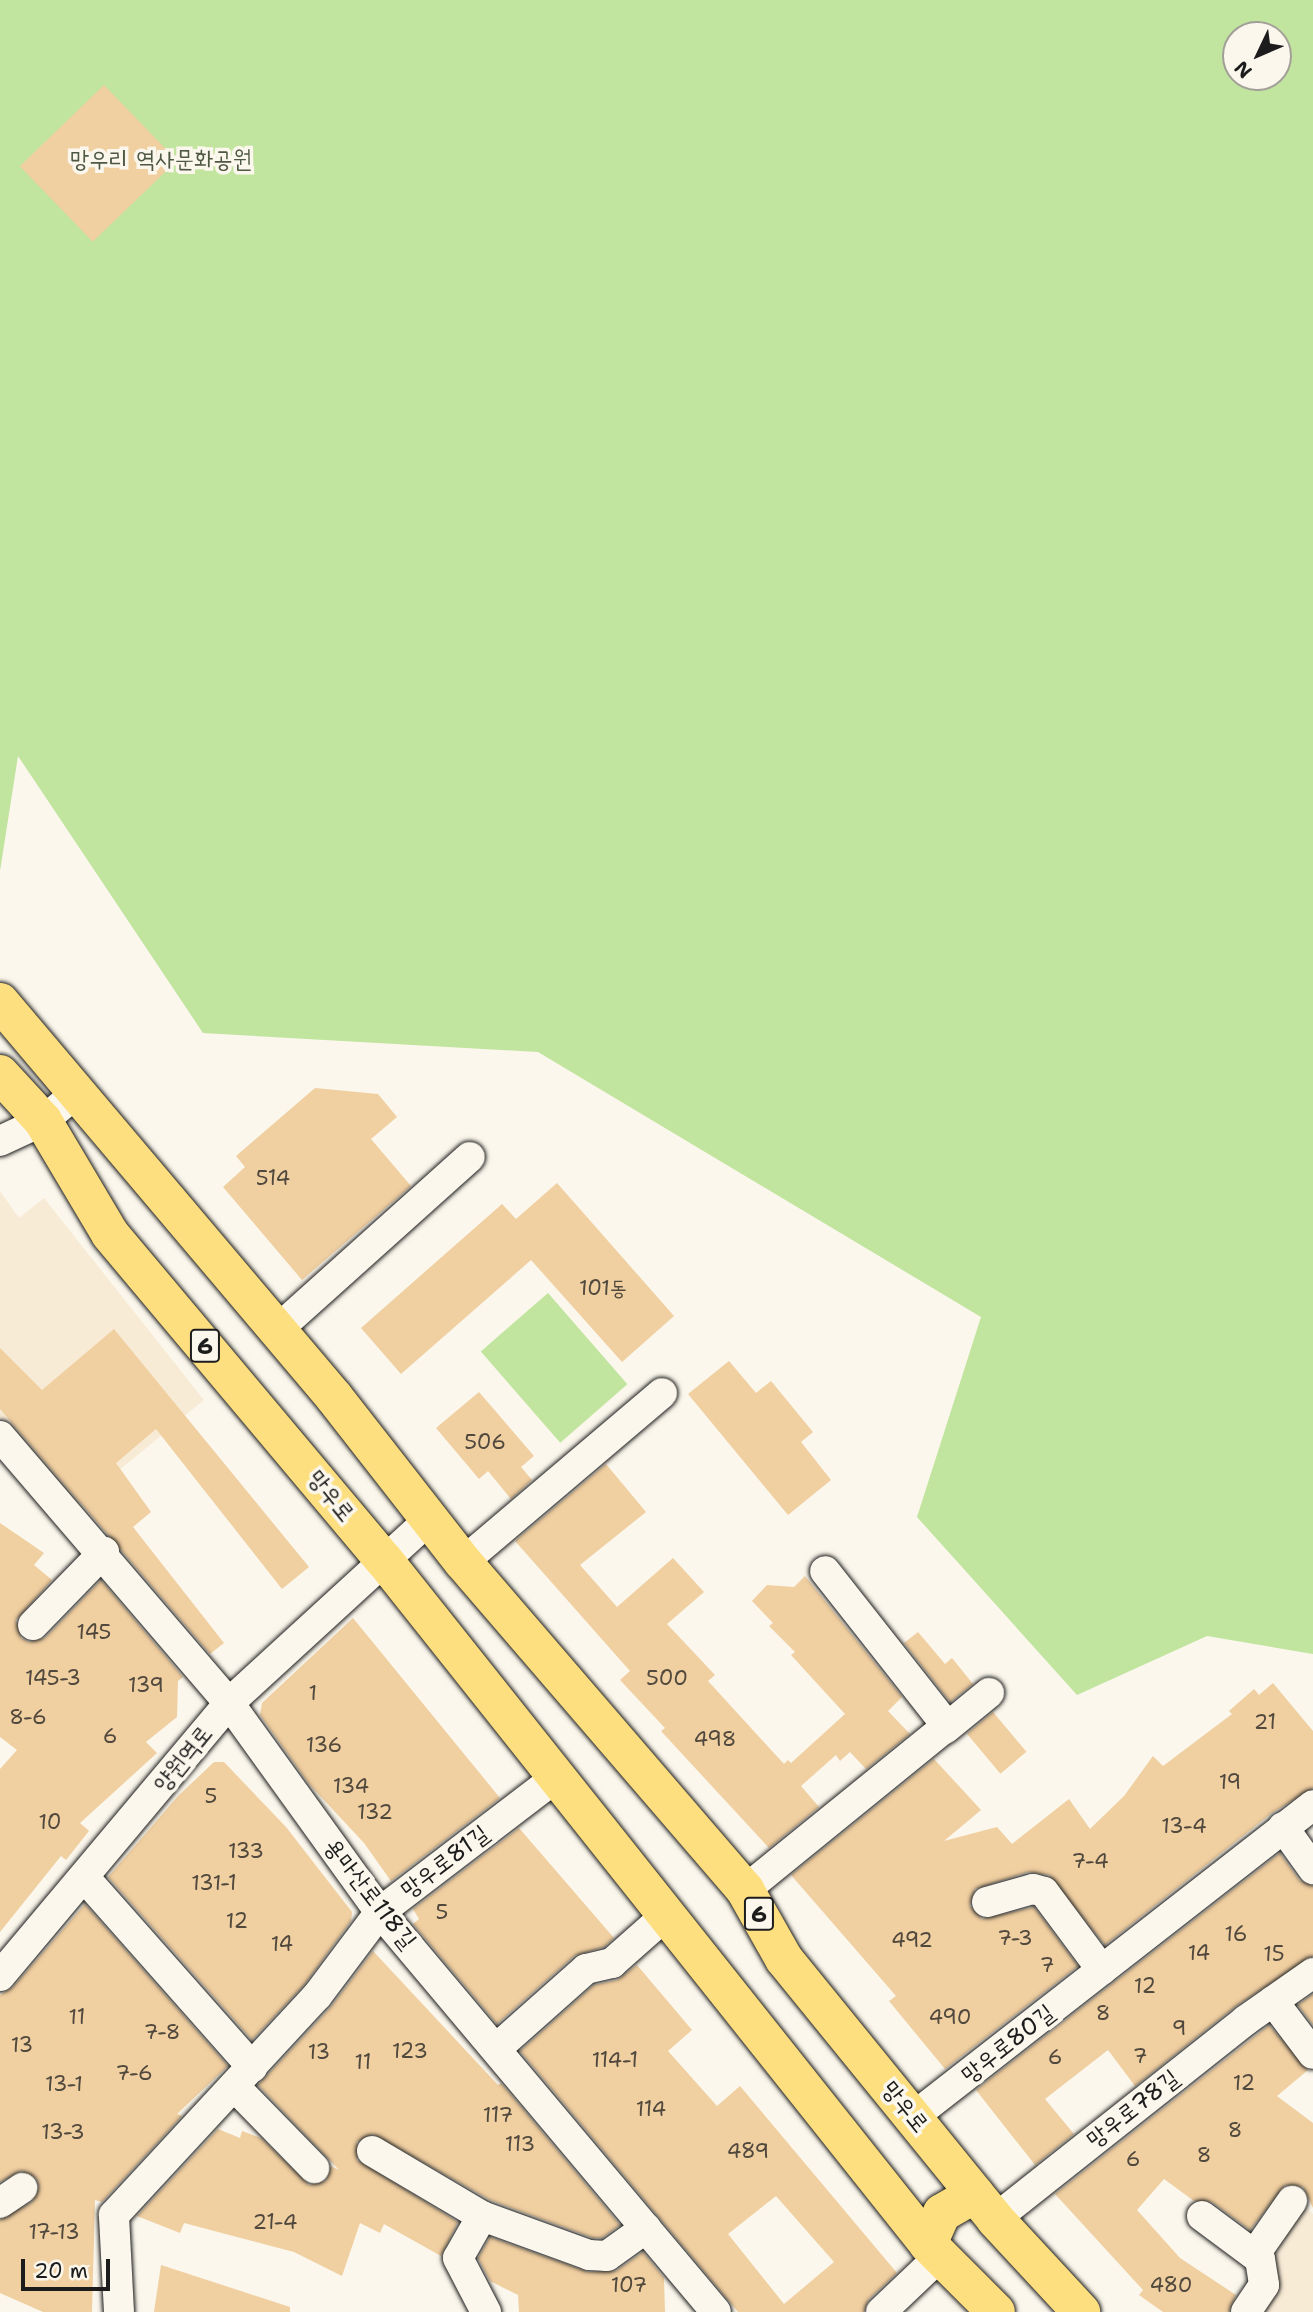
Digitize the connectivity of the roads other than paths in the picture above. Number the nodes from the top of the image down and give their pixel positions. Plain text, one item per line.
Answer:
1 (0, 1002) edge
2 (0, 1074) edge
3 (74, 1095) junction
4 (0, 1100) edge
5 (43, 1121) junction
6 (0, 1141) edge
7 (470, 1157) dead end
8 (276, 1330) junction
9 (662, 1393) dead end
10 (0, 1436) edge
11 (429, 1520) junction
12 (104, 1552) junction
13 (383, 1560) junction
14 (463, 1562) junction
15 (825, 1571) dead end
16 (33, 1625) dead end
17 (989, 1693) dead end
18 (229, 1703) junction
19 (945, 1729) junction
20 (558, 1776) junction
21 (1313, 1805) edge
22 (1283, 1827) junction
23 (1313, 1869) edge
24 (84, 1877) junction
25 (745, 1890) junction
26 (987, 1902) dead end
27 (380, 1912) junction
28 (664, 1917) junction
29 (1102, 1970) junction
30 (1313, 1973) edge
31 (0, 1976) edge
32 (1273, 2001) junction
33 (497, 2048) junction
34 (1313, 2054) edge
35 (243, 2076) junction
36 (913, 2117) junction
37 (372, 2151) dead end
38 (314, 2168) dead end
39 (1292, 2202) dead end
40 (985, 2206) junction
41 (481, 2216) junction
42 (1202, 2216) dead end
43 (646, 2228) junction
44 (934, 2250) junction
45 (1255, 2254) junction
46 (119, 2312) edge
47 (486, 2312) edge
48 (716, 2312) edge
49 (881, 2312) edge
50 (996, 2312) edge
51 (1082, 2312) edge
52 (1246, 2312) edge

1 - 3 main road, 망우로 / 6
2 - 5 main road, 망우로 / 6
3 - 5 street
3 - 8 main road, 망우로 / 6
4 - 5 street
5 - 6 street
5 - 13 main road, 망우로 / 6
7 - 8 street
8 - 11 main road, 망우로 / 6
9 - 14 street
10 - 12 street, 용마산로118길
11 - 13 street, 양원역로
11 - 14 main road, 망우로 / 6
12 - 16 street
12 - 18 street, 용마산로118길
13 - 18 street, 양원역로
13 - 20 main road, 망우로 / 6
14 - 25 main road, 망우로 / 6
15 - 19 street
17 - 19 street
18 - 24 street, 양원역로
18 - 27 street, 용마산로118길
19 - 25 street
20 - 27 street, 망우로81길
20 - 28 main road, 망우로 / 6
21 - 22 street, 망우로80길
22 - 23 street
22 - 29 street, 망우로80길
24 - 31 street, 양원역로
24 - 35 street
25 - 36 main road, 망우로 / 6
26 - 29 street
27 - 33 street, 용마산로118길
27 - 35 street, 망우로81길
28 - 33 street
28 - 44 main road, 망우로 / 6
29 - 36 street, 망우로80길
30 - 32 street, 망우로78길
32 - 34 street
32 - 40 street, 망우로78길
33 - 43 street, 용마산로118길
35 - 38 street
35 - 46 street, 망우로81길
36 - 40 main road, 망우로 / 6
37 - 41 street
39 - 45 street
40 - 44 main road
40 - 51 main road, 망우로 / 6
41 - 43 street
41 - 47 street
42 - 45 street
43 - 48 street, 용마산로118길
44 - 49 street
44 - 50 main road, 망우로 / 6
45 - 52 street

